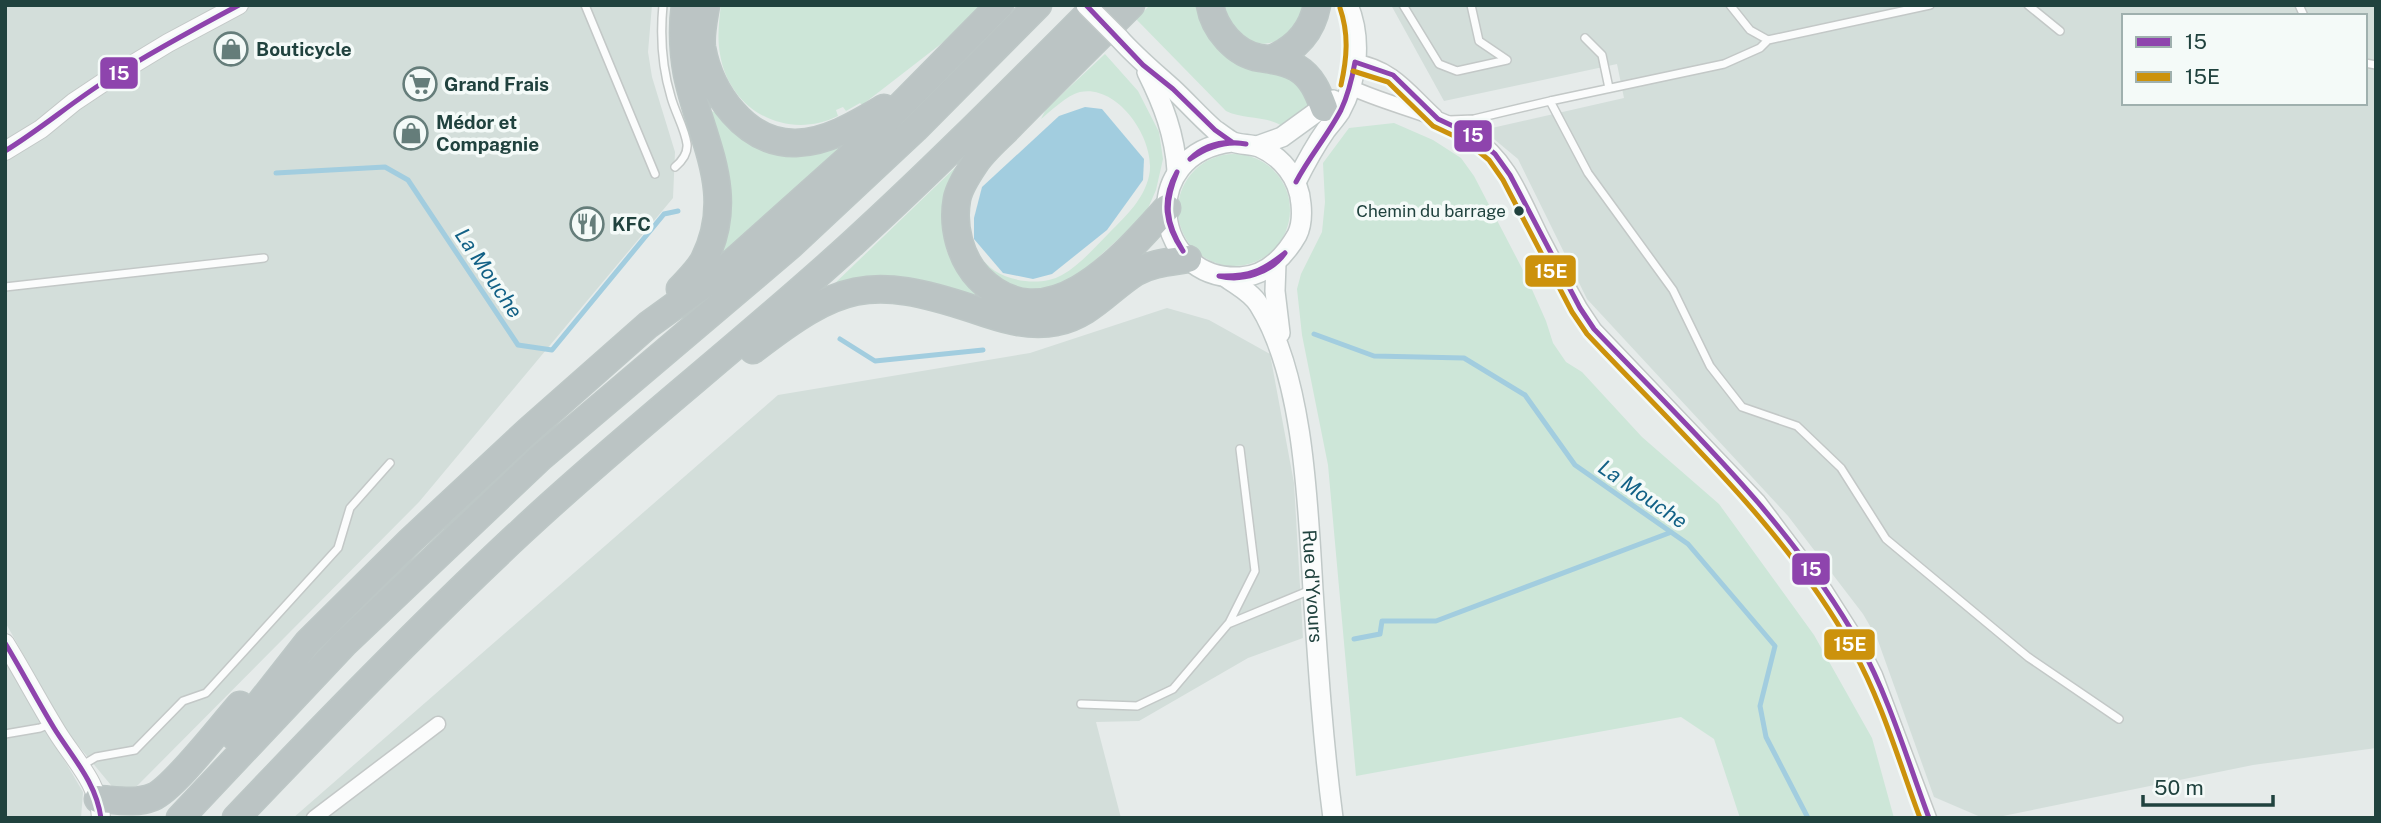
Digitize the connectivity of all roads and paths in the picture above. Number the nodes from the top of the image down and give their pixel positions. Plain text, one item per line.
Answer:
1 (239, 5) edge
2 (585, 5) edge
3 (663, 5) edge
4 (685, 5) edge
5 (706, 5) edge
6 (1000, 5) edge
7 (1038, 5) edge
8 (1086, 5) edge
9 (1097, 5) edge
10 (1131, 5) edge
11 (1210, 5) edge
12 (1317, 5) edge
13 (1348, 5) edge
14 (1403, 5) edge
15 (1471, 5) edge
16 (1730, 5) edge
17 (1930, 5) edge
18 (2028, 5) edge
19 (2060, 31) dead end
20 (1585, 38) dead end
21 (1768, 40) junction
22 (1271, 59) junction
23 (1355, 62) junction
24 (1143, 65) junction
25 (1350, 87) junction
26 (1609, 88) junction
27 (910, 94) junction
28 (1550, 101) junction
29 (1325, 119) junction
30 (1438, 120) junction
31 (1233, 142) junction
32 (1257, 146) junction
33 (5, 151) edge
34 (675, 167) dead end
35 (1177, 171) junction
36 (654, 174) dead end
37 (1296, 183) junction
38 (1167, 208) junction
39 (264, 258) dead end
40 (1188, 259) junction
41 (1276, 263) junction
42 (1227, 278) junction
43 (5, 287) edge
44 (649, 325) junction
45 (1282, 355) junction
46 (682, 389) junction
47 (1240, 449) dead end
48 (390, 463) dead end
49 (1313, 589) junction
50 (1228, 624) junction
51 (308, 642) junction
52 (5, 643) edge
53 (1081, 704) dead end
54 (2119, 719) dead end
55 (52, 723) junction
56 (438, 724) dead end
57 (5, 734) edge
58 (80, 767) junction
59 (199, 796) junction
60 (99, 808) edge
61 (180, 818) edge
62 (236, 818) edge
63 (314, 818) edge
64 (1333, 818) edge
65 (1929, 818) edge

1 - 33 street
2 - 36 lane
3 - 34 lane
4 - 44 highway
5 - 27 highway
6 - 27 highway
7 - 59 highway
8 - 24 main road, bridge
9 - 46 highway
10 - 38 highway
11 - 22 highway
12 - 22 highway
13 - 23 main road
14 - 15 lane
16 - 21 lane
17 - 21 lane
18 - 19 lane
20 - 26 lane
21 - 26 lane
22 - 29 highway
23 - 25 main road
23 - 30 street
24 - 31 main road
24 - 35 main road
25 - 29 main road
25 - 30 street
26 - 28 lane
27 - 44 highway
28 - 30 lane
28 - 54 lane
29 - 32 main road
29 - 37 main road
30 - 65 street
31 - 32 main road
31 - 35 main road
32 - 37 main road
35 - 38 main road
37 - 41 main road
38 - 40 main road
39 - 43 lane
40 - 42 main road
40 - 46 highway
41 - 42 main road
41 - 45 main road
42 - 45 main road
44 - 51 highway
45 - 49 main road, Rue d'Yvours
46 - 62 highway
47 - 50 lane
48 - 58 lane
49 - 50 lane
49 - 64 main road, Rue d'Yvours
50 - 53 lane
51 - 59 highway
51 - 60 highway
52 - 55 street
55 - 57 lane
55 - 58 street
56 - 63 street
58 - 60 street
59 - 61 highway

